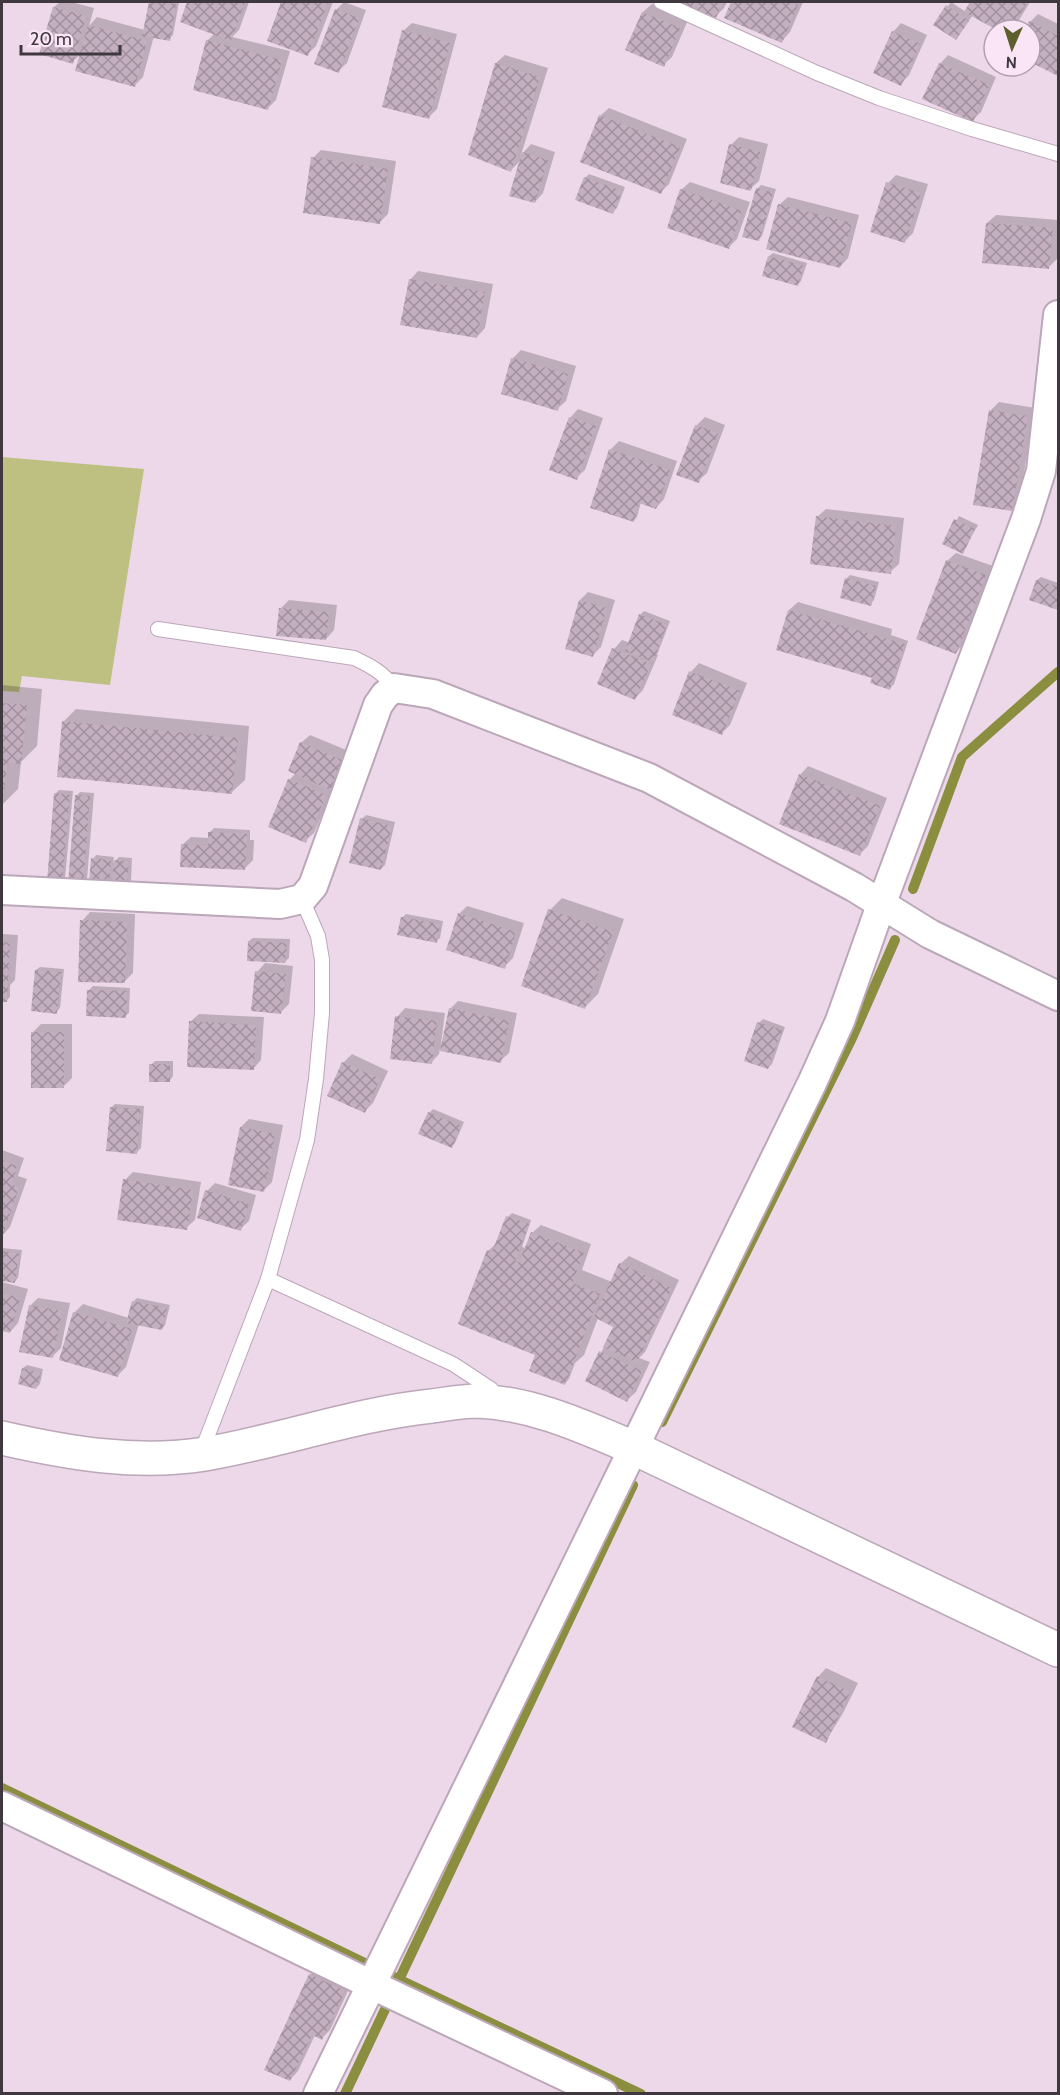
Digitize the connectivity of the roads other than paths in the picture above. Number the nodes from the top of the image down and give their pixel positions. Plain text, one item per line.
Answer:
1 (661, 2) edge
2 (1059, 154) edge
3 (1059, 315) edge
4 (1055, 389) edge
5 (158, 629) dead end
6 (394, 688) junction
7 (2, 890) edge
8 (302, 899) junction
9 (881, 905) junction
10 (1059, 996) edge
11 (268, 1279) junction
12 (502, 1404) junction
13 (2, 1438) edge
14 (634, 1448) junction
15 (204, 1454) junction
16 (1059, 1650) edge
17 (2, 1806) edge
18 (370, 1984) junction
19 (318, 2094) edge
20 (603, 2094) edge

1 - 2 lane
3 - 4 street
4 - 9 street
5 - 6 lane
6 - 8 street
6 - 9 street
7 - 8 street
8 - 11 lane
9 - 10 street
9 - 14 street
11 - 12 lane
11 - 15 lane
12 - 14 street
12 - 15 street
13 - 15 street
14 - 16 street
14 - 18 street
17 - 18 street
18 - 19 street
18 - 20 street

